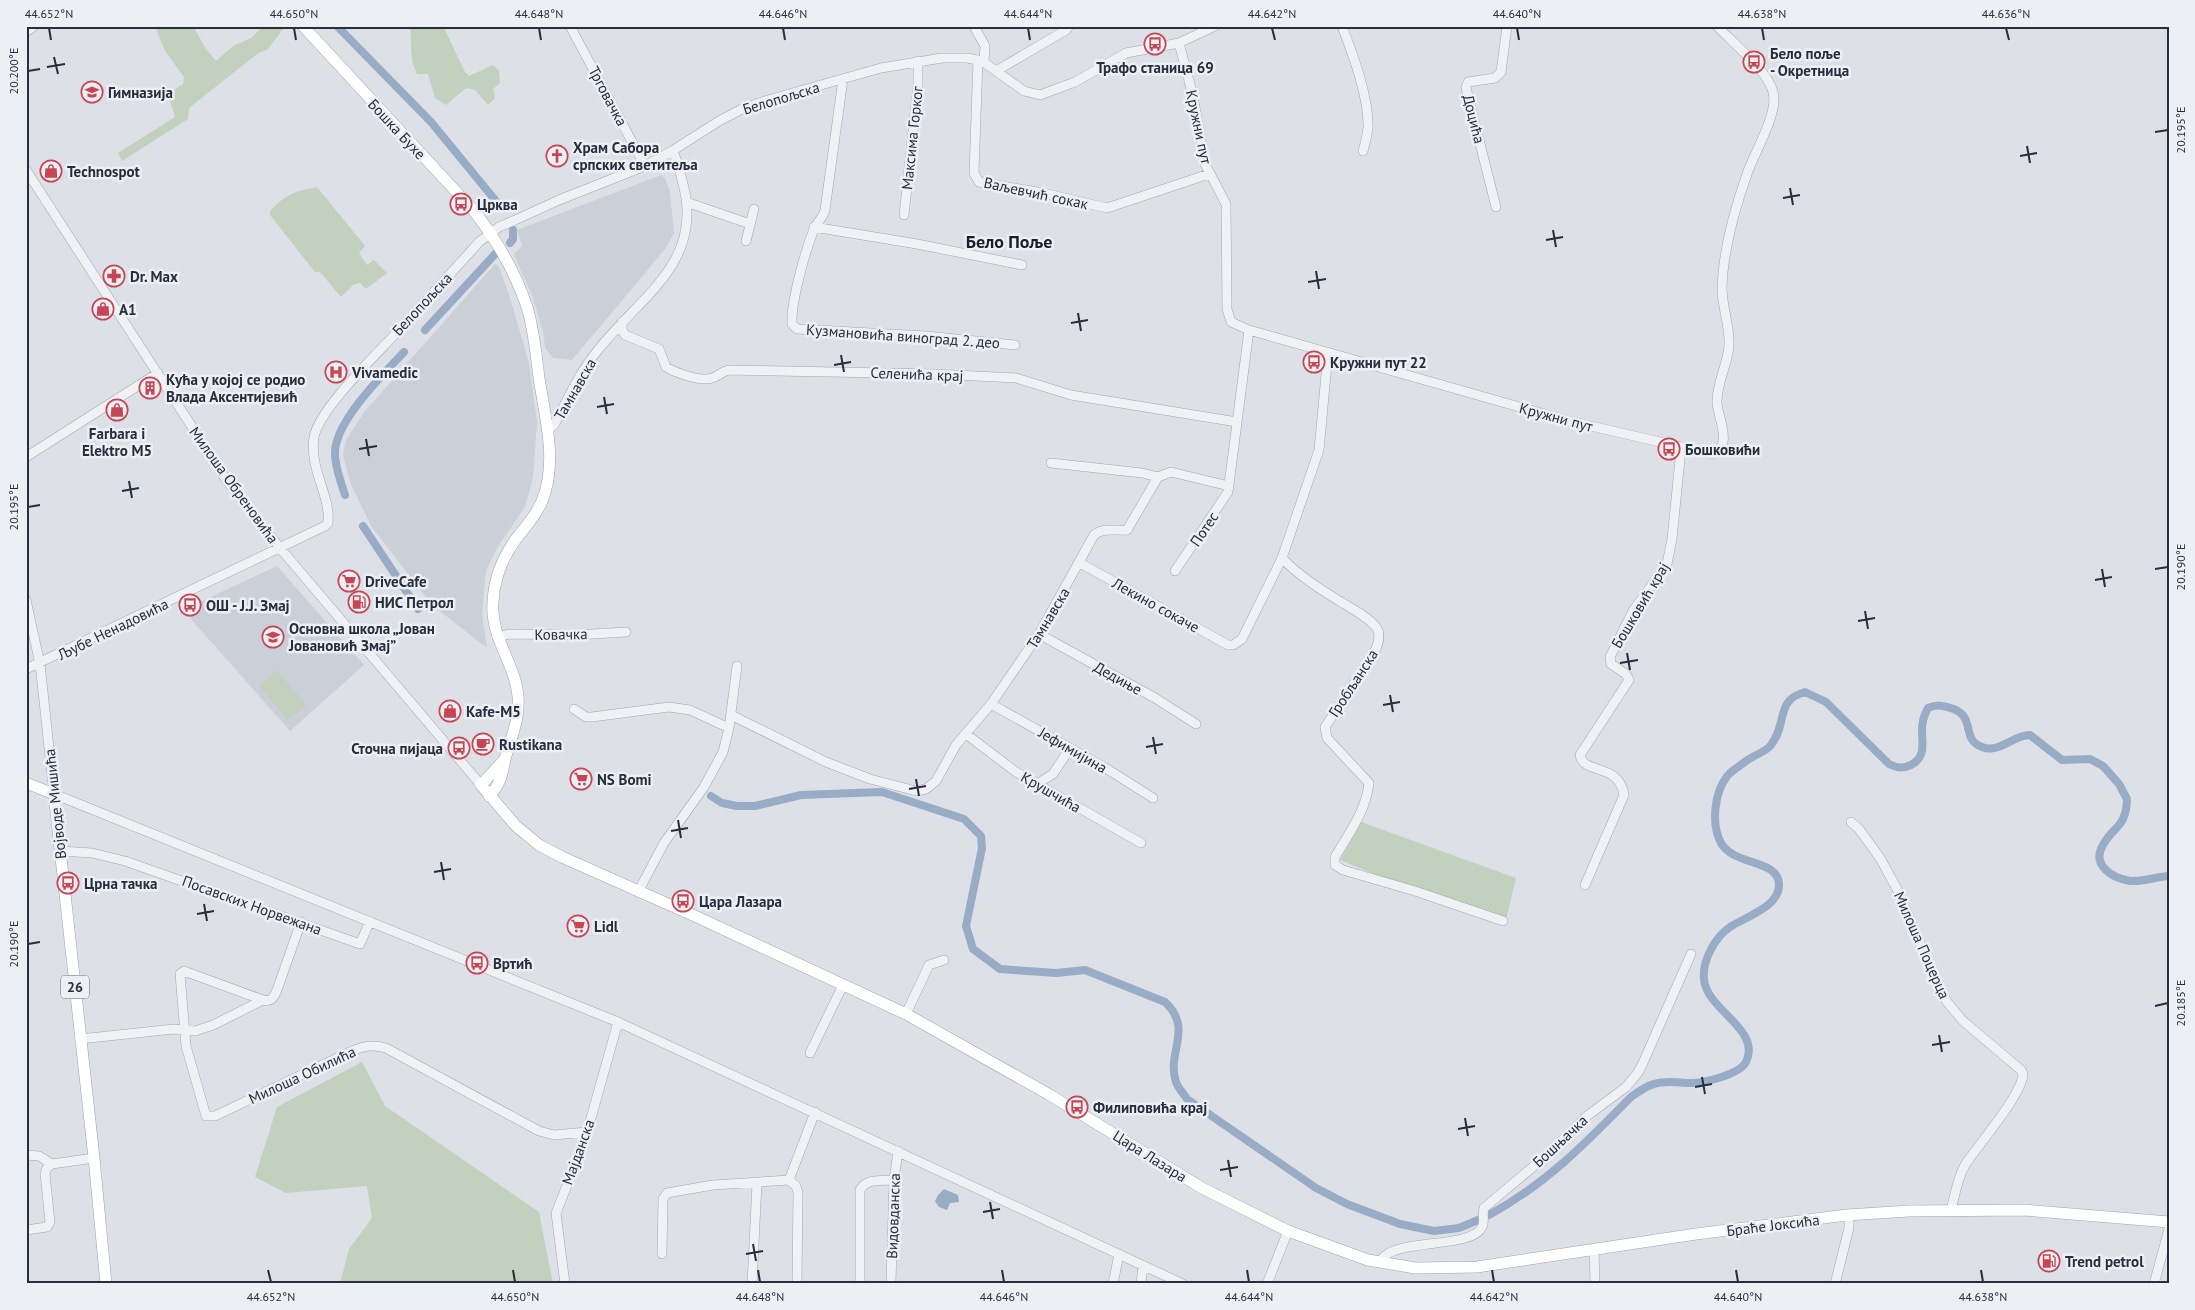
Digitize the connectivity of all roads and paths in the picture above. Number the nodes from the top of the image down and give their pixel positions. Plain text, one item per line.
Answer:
1 (34, 26) edge
2 (303, 26) edge
3 (570, 26) edge
4 (974, 26) edge
5 (1069, 26) edge
6 (1216, 26) edge
7 (1342, 26) edge
8 (1507, 26) edge
9 (1718, 26) edge
10 (26, 32) edge
11 (1178, 43) junction
12 (918, 61) junction
13 (981, 61) junction
14 (996, 71) junction
15 (843, 79) junction
16 (1363, 151) dead end
17 (672, 152) junction
18 (645, 166) junction
19 (26, 170) edge
20 (1210, 174) junction
21 (688, 203) junction
22 (1496, 207) dead end
23 (754, 208) dead end
24 (904, 215) dead end
25 (750, 224) junction
26 (814, 227) junction
27 (490, 234) junction
28 (746, 240) dead end
29 (1022, 266) dead end
30 (622, 322) junction
31 (1249, 330) junction
32 (1015, 345) dead end
33 (1328, 353) junction
34 (158, 373) junction
35 (1237, 422) junction
36 (547, 431) junction
37 (1681, 449) junction
38 (26, 457) edge
39 (1051, 463) dead end
40 (1158, 477) junction
41 (1229, 486) junction
42 (280, 548) junction
43 (1282, 558) junction
44 (1080, 563) junction
45 (1175, 571) dead end
46 (26, 600) edge
47 (626, 632) dead end
48 (1039, 634) junction
49 (497, 637) junction
50 (40, 664) junction
51 (737, 666) dead end
52 (26, 669) edge
53 (991, 704) junction
54 (574, 709) dead end
55 (731, 715) junction
56 (1196, 724) dead end
57 (729, 728) junction
58 (966, 734) junction
59 (1070, 748) junction
60 (506, 759) junction
61 (26, 783) edge
62 (1037, 784) junction
63 (481, 785) junction
64 (54, 794) junction
65 (489, 796) junction
66 (1154, 798) dead end
67 (1851, 822) dead end
68 (1141, 843) dead end
69 (60, 851) junction
70 (1585, 885) dead end
71 (638, 892) junction
72 (370, 921) junction
73 (1503, 921) dead end
74 (301, 922) junction
75 (1691, 954) dead end
76 (944, 960) dead end
77 (843, 984) junction
78 (264, 1000) junction
79 (906, 1014) junction
80 (618, 1022) junction
81 (184, 1031) junction
82 (80, 1039) junction
83 (810, 1053) dead end
84 (816, 1112) junction
85 (587, 1132) junction
86 (898, 1151) junction
87 (26, 1155) edge
88 (94, 1158) junction
89 (52, 1164) junction
90 (789, 1180) junction
91 (894, 1180) junction
92 (757, 1183) junction
93 (1951, 1210) junction
94 (1847, 1215) junction
95 (2169, 1222) edge
96 (2169, 1229) edge
97 (26, 1230) edge
98 (1288, 1231) junction
99 (1594, 1250) junction
100 (662, 1254) dead end
101 (1119, 1254) junction
102 (1380, 1262) junction
103 (1144, 1266) junction
104 (890, 1282) dead end
105 (1173, 1282) edge
106 (106, 1284) edge
107 (566, 1284) edge
108 (752, 1284) edge
109 (797, 1284) edge
110 (860, 1284) edge
111 (1113, 1284) edge
112 (1141, 1284) edge
113 (1183, 1284) edge
114 (1267, 1284) edge
115 (1595, 1284) edge
116 (1835, 1284) edge
117 (2154, 1284) edge

1 - 10 street
2 - 27 main road, Бошка Бухе
3 - 18 street, Трговачка
4 - 13 street, Ваљевчић сокак
5 - 14 street
6 - 11 street
7 - 16 street
8 - 22 street, Доцића
9 - 37 street, Кружни пут
11 - 14 street
11 - 20 street, Кружни пут
12 - 13 street, Белопољска
12 - 15 street, Белопољска
12 - 24 street, Максима Горког
13 - 14 street
13 - 20 street, Ваљевчић сокак
15 - 17 street, Белопољска
15 - 26 street
17 - 18 street, Белопољска
17 - 21 street, Тамнавска
18 - 27 street, Белопољска
19 - 34 street, Милоша Обреновића
20 - 31 street, Кружни пут
21 - 25 street
21 - 30 street, Тамнавска
23 - 25 street
25 - 28 street
26 - 29 street
26 - 32 street, Кузмановића виноград 2. део
27 - 36 main road, Бошка Бухе
27 - 42 street, Белопољска
30 - 35 street, Селенића крај
30 - 36 street, Тамнавска
31 - 33 street, Кружни пут
31 - 35 street
33 - 37 street, Кружни пут
33 - 43 street
34 - 38 street
34 - 42 street, Милоша Обреновића
35 - 41 street
36 - 49 main road, Тамнавска
37 - 70 street, Бошковић крај
39 - 40 street
40 - 41 street
40 - 44 street, Тамнавска
41 - 45 street, Потес
42 - 50 street, Љубе Ненадовића
42 - 63 street, Цара Лазара
43 - 44 street, Лекино сокаче
43 - 73 street, Гробљанска
44 - 48 street, Тамнавска
46 - 50 street, Војводе Мишића
47 - 49 street, Ковачка
48 - 53 street, Тамнавска
48 - 56 street, Дедиње
49 - 60 main road, Тамнавска
50 - 52 street, Љубе Ненадовића
50 - 64 street, Војводе Мишића
51 - 55 street
53 - 58 street, Тамнавска
53 - 59 street, Јефимијина
54 - 57 street
55 - 57 street
55 - 58 street, Тамнавска
57 - 71 street
58 - 62 street, Крушчића
59 - 62 street
59 - 66 street, Јефимијина
60 - 63 main road
60 - 65 main road, Тамнавска
61 - 64 main road
62 - 68 street, Крушчића
63 - 65 main road, Цара Лазара
64 - 69 main road, Војводе Мишића / 26
64 - 72 street
65 - 71 main road, Цара Лазара
67 - 93 street, Милоша Поцерца
69 - 74 street, Посавских Норвежана
69 - 82 main road, Војводе Мишића / 26
71 - 77 main road, Цара Лазара
72 - 74 street, Посавских Норвежана
72 - 80 street
74 - 78 street
75 - 102 street, Бошњачка
76 - 79 street
77 - 79 main road, Цара Лазара
77 - 83 street
78 - 81 street
78 - 81 street
79 - 98 main road, Цара Лазара
80 - 84 street
80 - 85 street, Мајданска
81 - 82 street
81 - 85 street, Милоша Обилића
82 - 88 main road, Војводе Мишића / 26
84 - 86 street
84 - 90 street
85 - 107 street, Мајданска
86 - 91 street, Видовданска
86 - 101 street
87 - 89 street
88 - 89 street
88 - 106 main road, Војводе Мишића / 26
89 - 97 street
90 - 92 street
90 - 109 street
91 - 104 street, Видовданска
91 - 110 street
92 - 100 street
92 - 108 street
93 - 94 main road, Браће Јоксића
93 - 95 main road, Браће Јоксића
94 - 99 main road, Браће Јоксића
94 - 116 street
96 - 117 street
98 - 102 main road, Цара Лазара
98 - 114 street
99 - 102 main road, Браће Јоксића
99 - 115 street
101 - 103 street
101 - 111 street
103 - 105 street
103 - 112 street
105 - 113 street

